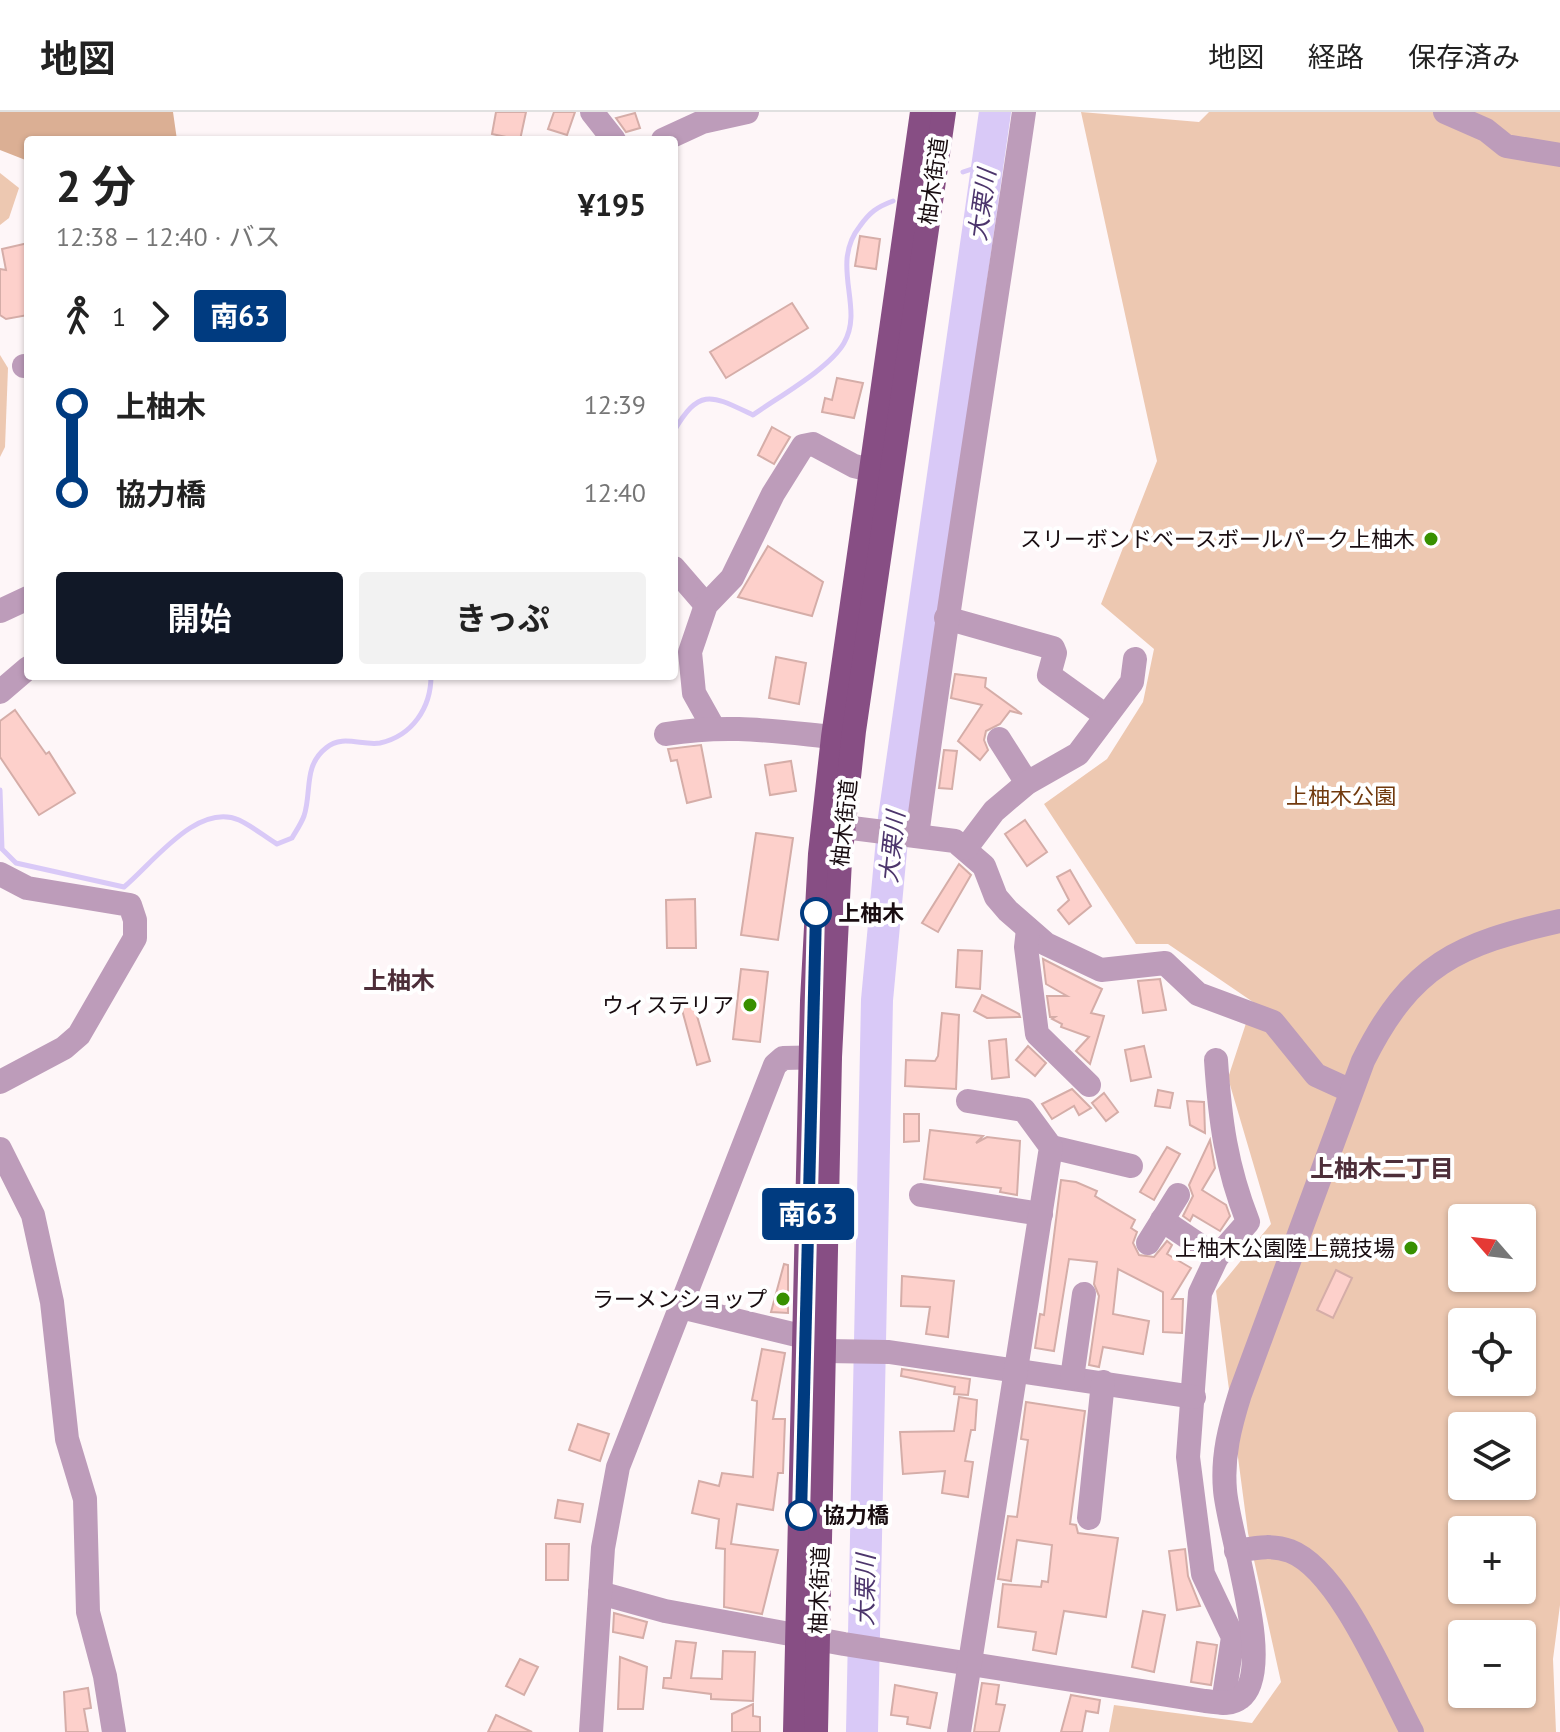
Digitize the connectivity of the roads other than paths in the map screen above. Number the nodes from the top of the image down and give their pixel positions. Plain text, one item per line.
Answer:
1 (592, 112) edge
2 (747, 112) edge
3 (922, 112) edge
4 (944, 112) edge
5 (1024, 112) edge
6 (1445, 112) edge
7 (689, 120) edge
8 (611, 136) edge
9 (668, 136) edge
10 (1560, 155) edge
11 (871, 470) junction
12 (678, 573) edge
13 (24, 600) edge
14 (706, 605) junction
15 (0, 611) edge
16 (946, 618) junction
17 (682, 651) edge
18 (1135, 659) dead end
19 (24, 671) edge
20 (0, 692) edge
21 (1106, 716) junction
22 (713, 727) junction
23 (666, 734) dead end
24 (833, 737) junction
25 (999, 739) dead end
26 (1027, 783) junction
27 (844, 827) junction
28 (914, 836) junction
29 (966, 848) junction
30 (0, 874) edge
31 (1560, 921) edge
32 (1028, 929) junction
33 (821, 1057) junction
34 (1216, 1060) dead end
35 (0, 1082) edge
36 (1089, 1085) dead end
37 (1351, 1091) junction
38 (968, 1101) dead end
39 (1051, 1147) junction
40 (0, 1149) edge
41 (1131, 1166) dead end
42 (921, 1195) dead end
43 (1178, 1195) dead end
44 (1041, 1214) junction
45 (1162, 1220) junction
46 (1148, 1243) dead end
47 (1217, 1257) junction
48 (1084, 1294) dead end
49 (681, 1307) junction
50 (805, 1337) junction
51 (825, 1351) junction
52 (1017, 1370) junction
53 (1072, 1378) junction
54 (1103, 1382) junction
55 (1194, 1397) junction
56 (1089, 1518) dead end
57 (1236, 1551) junction
58 (600, 1593) junction
59 (807, 1636) junction
60 (970, 1664) junction
61 (1223, 1703) junction
62 (114, 1732) edge
63 (591, 1732) edge
64 (795, 1732) edge
65 (816, 1732) edge
66 (959, 1732) edge
67 (1412, 1732) edge

1 - 8 street
2 - 7 street
3 - 11 main road, 柚木街道
4 - 27 main road, 柚木街道
5 - 16 street
6 - 10 street
7 - 9 street
11 - 14 street
11 - 24 main road, 柚木街道
12 - 14 street
13 - 15 street
14 - 17 street
16 - 21 street
16 - 28 street
17 - 22 street
18 - 21 street
19 - 20 street
21 - 26 street
22 - 23 street
22 - 24 street
24 - 33 main road, 柚木街道
25 - 26 street
26 - 29 street
27 - 28 street
27 - 33 main road, 柚木街道
28 - 29 street
29 - 32 street
30 - 35 street
31 - 37 street
32 - 36 street
32 - 37 street
33 - 49 street
33 - 50 main road, 柚木街道
33 - 51 main road, 柚木街道
34 - 47 street
37 - 57 street
38 - 39 street
39 - 41 street
39 - 44 street
40 - 62 street
42 - 44 street
43 - 45 street
44 - 52 street
45 - 46 street
45 - 47 street
47 - 55 street
48 - 53 street
49 - 50 street
49 - 58 street
50 - 59 main road, 柚木街道
51 - 52 street
51 - 59 main road, 柚木街道
52 - 53 street
52 - 60 street
53 - 54 street
54 - 55 street
54 - 56 street
55 - 61 street
57 - 61 street
57 - 67 street
58 - 59 street
58 - 63 street
59 - 60 street
59 - 64 main road, 柚木街道
59 - 65 main road, 柚木街道
60 - 61 street
60 - 66 street

